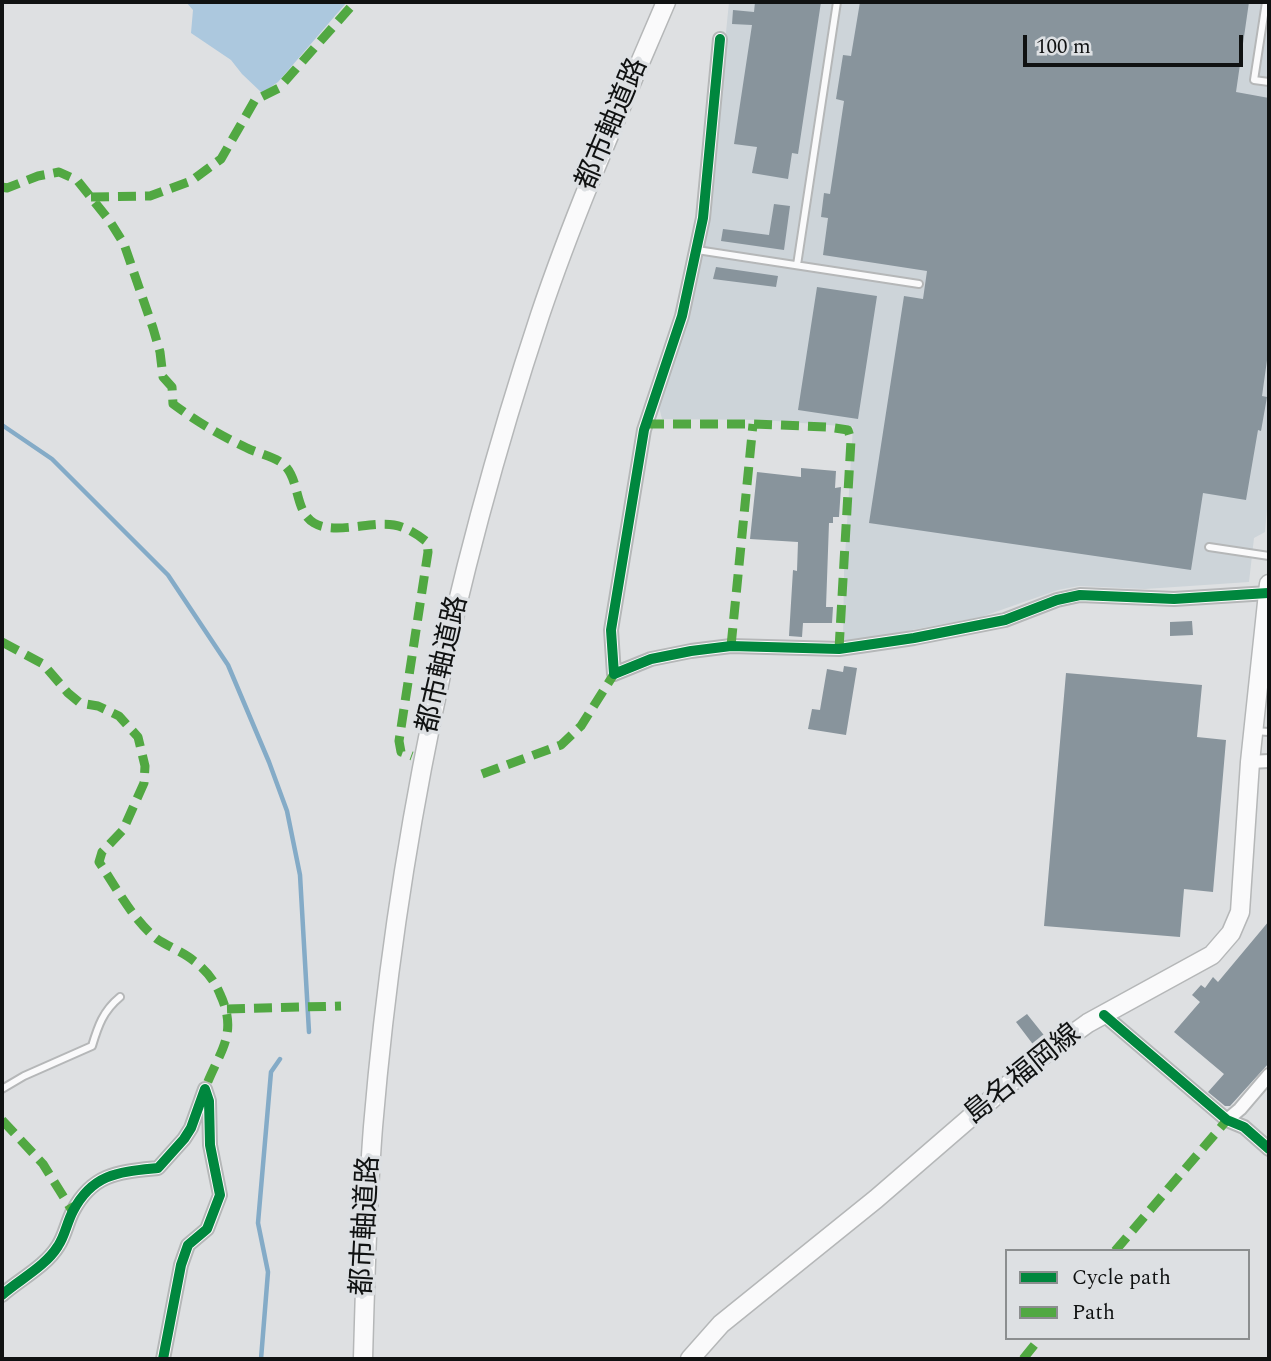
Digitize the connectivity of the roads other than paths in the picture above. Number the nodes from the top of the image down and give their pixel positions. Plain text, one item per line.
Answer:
1 (666, 2) edge
2 (836, 2) edge
3 (1266, 2) edge
4 (720, 39) dead end
5 (1269, 82) edge
6 (697, 250) junction
7 (797, 265) junction
8 (919, 284) dead end
9 (1209, 547) dead end
10 (1269, 556) edge
11 (1269, 589) edge
12 (1261, 731) edge
13 (1269, 761) edge
14 (1250, 762) junction
15 (120, 997) dead end
16 (1104, 1015) junction
17 (1269, 1074) edge
18 (2, 1089) edge
19 (1227, 1120) junction
20 (1269, 1149) edge
21 (2, 1295) edge
22 (163, 1359) edge
23 (363, 1359) edge
24 (690, 1359) edge

1 - 23 main road, 都市軸道路
2 - 7 lane
3 - 5 lane
4 - 6 street
6 - 7 lane
6 - 11 street
7 - 8 lane
9 - 10 lane
11 - 12 main road, 島名福岡線
12 - 14 main road, 島名福岡線
13 - 14 street
14 - 16 main road, 島名福岡線
15 - 18 lane
16 - 19 street
16 - 24 main road, 島名福岡線
17 - 19 street
19 - 20 street
21 - 22 street

